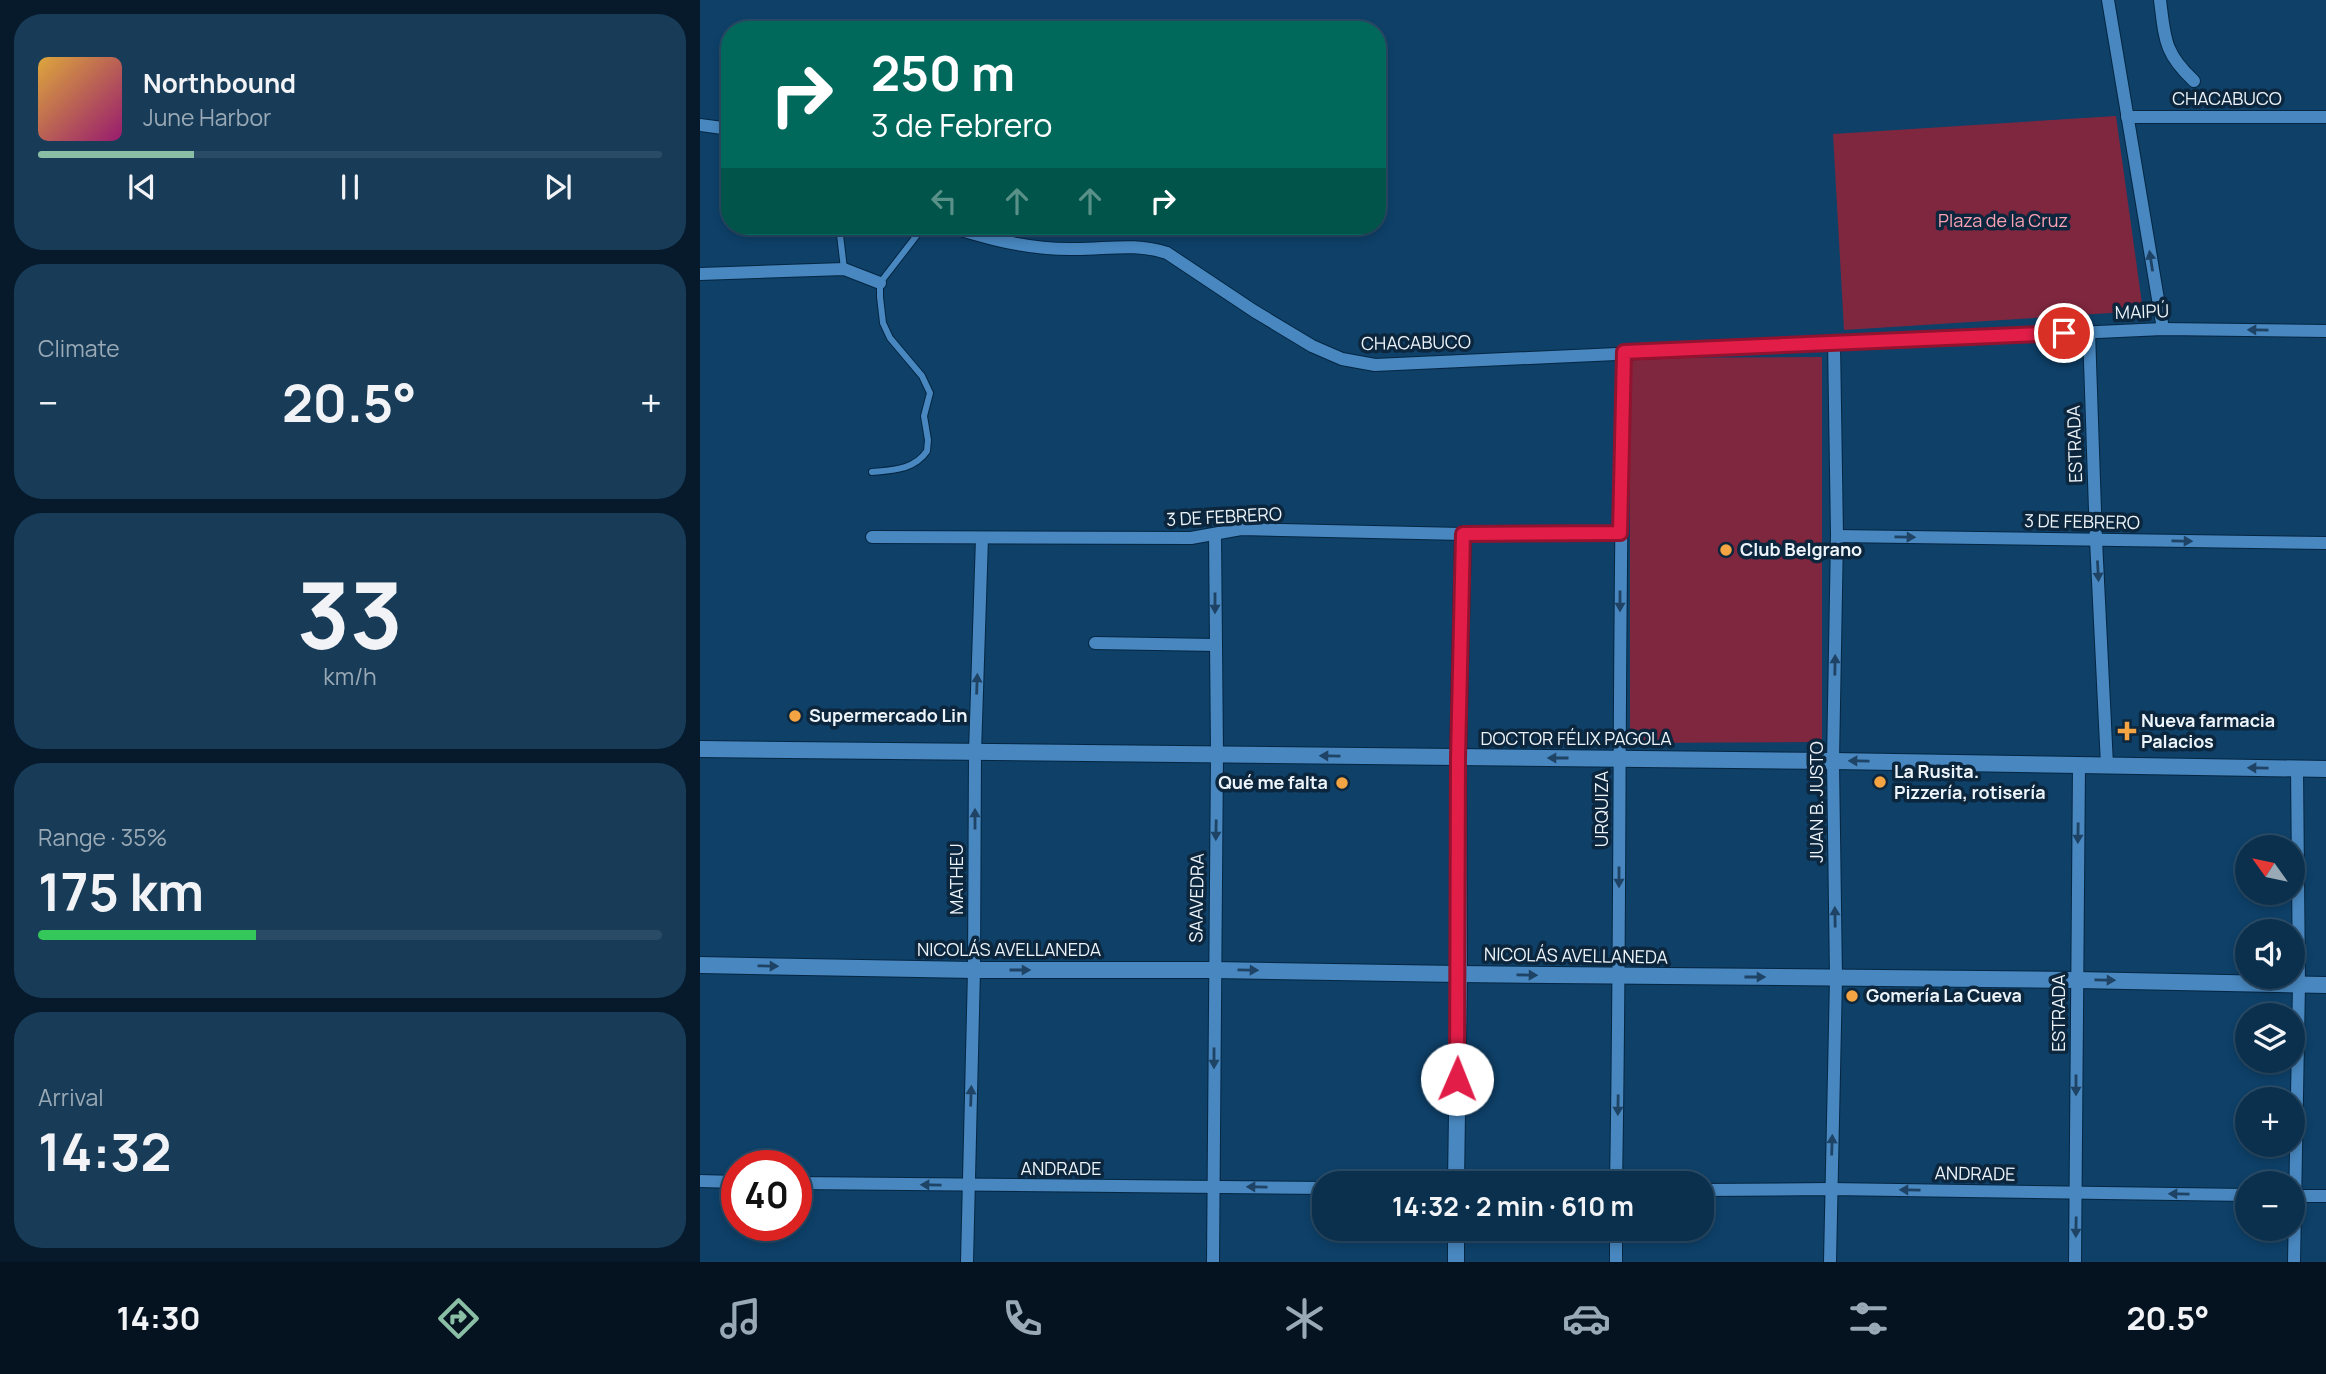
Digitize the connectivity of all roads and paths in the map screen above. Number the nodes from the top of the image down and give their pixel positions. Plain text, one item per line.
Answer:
1 (2108, 0) edge
2 (2160, 0) edge
3 (2194, 81) dead end
4 (2127, 117) junction
5 (2326, 117) edge
6 (700, 125) edge
7 (721, 128) edge
8 (840, 235) edge
9 (917, 235) edge
10 (977, 235) edge
11 (844, 269) junction
12 (700, 274) edge
13 (880, 283) junction
14 (2163, 328) junction
15 (2326, 331) edge
16 (2090, 332) junction
17 (1834, 342) junction
18 (1624, 352) junction
19 (872, 472) dead end
20 (1620, 533) junction
21 (1463, 534) junction
22 (1215, 535) junction
23 (1837, 536) junction
24 (872, 537) dead end
25 (982, 538) junction
26 (2096, 540) junction
27 (2326, 543) edge
28 (1095, 643) dead end
29 (1216, 645) junction
30 (700, 749) edge
31 (975, 752) junction
32 (1217, 754) junction
33 (1458, 758) junction
34 (1619, 759) junction
35 (1833, 761) junction
36 (2079, 765) junction
37 (2107, 765) junction
38 (2297, 768) junction
39 (2326, 769) edge
40 (2298, 919) edge
41 (700, 965) edge
42 (974, 970) junction
43 (1214, 970) junction
44 (1459, 974) junction
45 (1619, 976) junction
46 (1836, 978) junction
47 (2077, 980) junction
48 (2235, 984) edge
49 (2305, 985) edge
50 (2326, 985) edge
51 (2299, 989) edge
52 (1456, 1171) edge
53 (1616, 1171) edge
54 (2295, 1171) edge
55 (700, 1181) edge
56 (721, 1182) edge
57 (812, 1183) edge
58 (968, 1186) junction
59 (1215, 1187) junction
60 (1312, 1188) edge
61 (1830, 1189) junction
62 (1714, 1190) edge
63 (2076, 1193) junction
64 (2235, 1195) edge
65 (2305, 1196) edge
66 (2326, 1196) edge
67 (1455, 1241) edge
68 (1616, 1241) edge
69 (2294, 1241) edge
70 (967, 1262) edge
71 (1213, 1262) edge
72 (1455, 1262) edge
73 (1616, 1262) edge
74 (1830, 1262) edge
75 (2075, 1262) edge
76 (2294, 1262) edge

1 - 4 street
2 - 3 street
4 - 5 street, CHACABUCO
14 -> 4 street
6 - 7 street
8 - 11 lane
9 - 13 lane
10 - 18 street, CHACABUCO
11 - 12 street
11 - 13 street
13 - 19 lane
15 -> 14 street, MAIPÚ
14 - 16 street, MAIPÚ
16 - 17 street, MAIPÚ
16 - 26 street, ESTRADA
17 - 18 street, CHACABUCO
17 - 23 street, JUAN B. JUSTO
18 - 20 street, URQUIZA
20 - 21 street, 3 DE FEBRERO
20 -> 34 street, URQUIZA
21 - 22 street, 3 DE FEBRERO
21 - 33 street
22 - 25 street, 3 DE FEBRERO
22 -> 29 street, SAAVEDRA
23 -> 26 street, 3 DE FEBRERO
35 -> 23 street, JUAN B. JUSTO
24 - 25 street, 3 DE FEBRERO
31 -> 25 street, MATHEU
26 -> 27 street, 3 DE FEBRERO
26 -> 37 street, ESTRADA
28 - 29 street
29 - 32 street, SAAVEDRA
30 - 31 street, DOCTOR FÉLIX PAGOLA
31 - 32 street, DOCTOR FÉLIX PAGOLA
42 -> 31 street, MATHEU
33 -> 32 street, DOCTOR FÉLIX PAGOLA
32 -> 43 street, SAAVEDRA
34 -> 33 street, DOCTOR FÉLIX PAGOLA
33 - 44 street
34 - 35 street, DOCTOR FÉLIX PAGOLA
34 -> 45 street, URQUIZA
36 -> 35 street, DOCTOR FÉLIX PAGOLA
46 -> 35 street, JUAN B. JUSTO
36 - 37 street, DOCTOR FÉLIX PAGOLA
36 -> 47 street, ESTRADA
38 -> 37 street, DOCTOR FÉLIX PAGOLA
38 - 39 street, DOCTOR FÉLIX PAGOLA
38 - 40 street
41 -> 42 street, NICOLÁS AVELLANEDA
42 -> 43 street, NICOLÁS AVELLANEDA
58 -> 42 street, MATHEU
43 -> 44 street, NICOLÁS AVELLANEDA
43 -> 59 street, SAAVEDRA
44 -> 45 street, NICOLÁS AVELLANEDA
44 - 52 street
45 -> 46 street, NICOLÁS AVELLANEDA
45 -> 53 street, URQUIZA
46 - 47 street, NICOLÁS AVELLANEDA
61 -> 46 street, JUAN B. JUSTO
47 -> 48 street, NICOLÁS AVELLANEDA
47 -> 63 street, ESTRADA
49 - 50 street, NICOLÁS AVELLANEDA
51 - 54 street
55 - 56 street
58 -> 57 street, ANDRADE
58 - 59 street, ANDRADE
58 - 70 street, MATHEU
60 -> 59 street, ANDRADE
59 - 71 street, SAAVEDRA
61 - 62 street, ANDRADE
63 -> 61 street, ANDRADE
61 - 74 street, JUAN B. JUSTO
64 -> 63 street, ANDRADE
63 -> 75 street, ESTRADA
65 - 66 street
67 - 72 street
68 - 73 street
69 - 76 street

